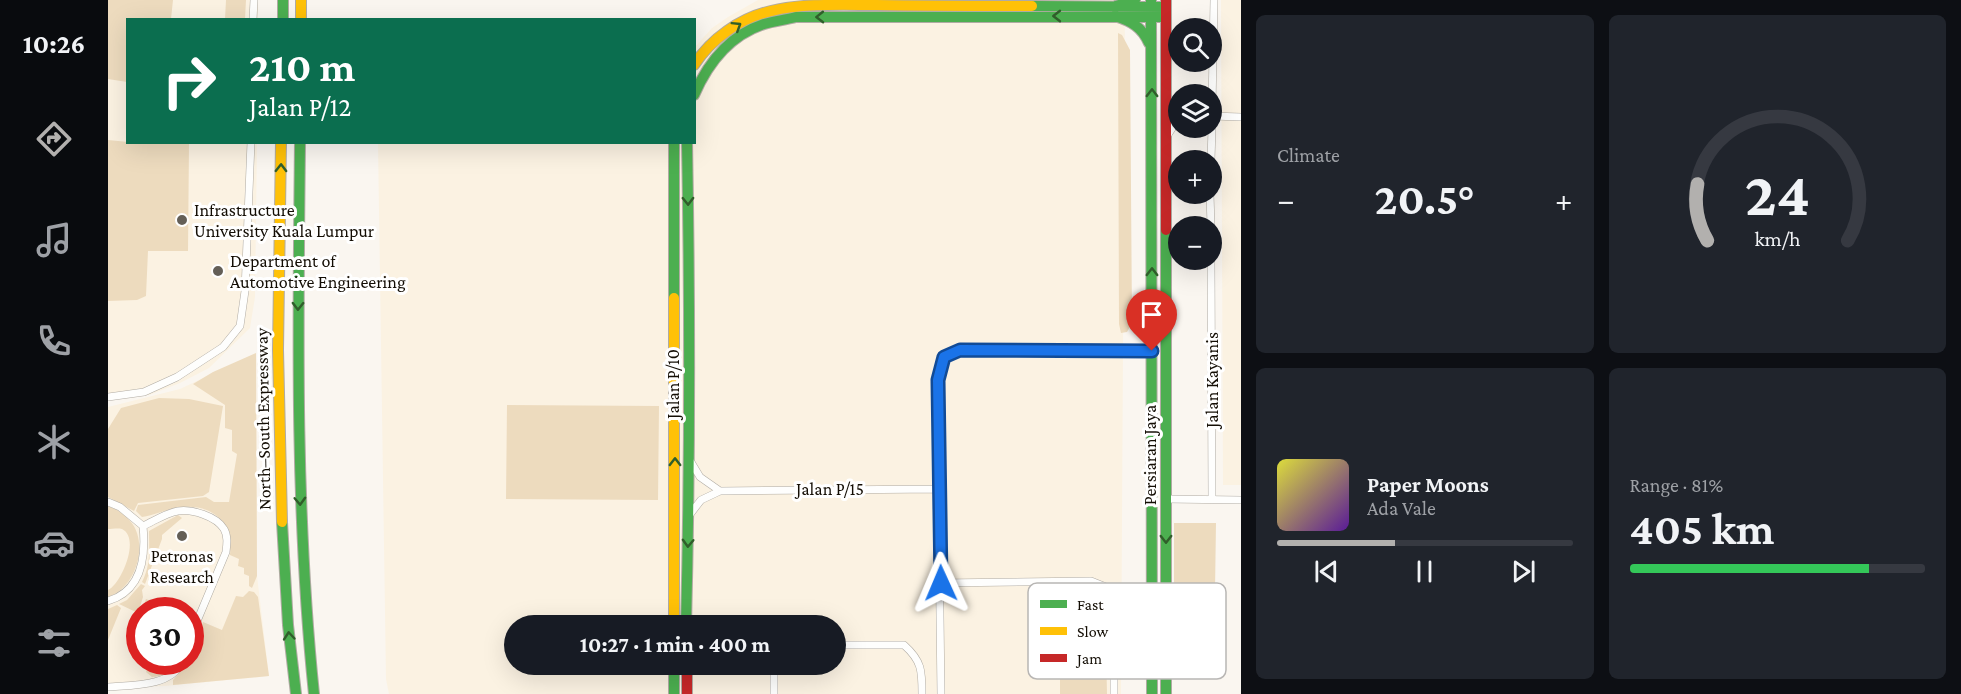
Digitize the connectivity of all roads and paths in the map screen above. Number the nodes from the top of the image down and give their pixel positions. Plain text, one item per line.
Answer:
1 (254, 0) edge
2 (283, 0) edge
3 (302, 0) edge
4 (1135, 0) edge
5 (1214, 0) edge
6 (844, 7) edge
7 (1152, 8) edge
8 (1166, 8) edge
9 (1116, 11) junction
10 (253, 18) edge
11 (283, 18) edge
12 (301, 18) edge
13 (1152, 55) junction
14 (696, 62) edge
15 (1212, 84) edge
16 (696, 90) edge
17 (1166, 98) junction
18 (1168, 101) edge
19 (1222, 116) edge
20 (1241, 117) edge
21 (1168, 134) edge
22 (1166, 137) junction
23 (250, 144) edge
24 (281, 144) edge
25 (300, 144) edge
26 (674, 144) edge
27 (687, 144) edge
28 (1211, 270) edge
29 (1152, 351) junction
30 (108, 396) edge
31 (689, 457) junction
32 (940, 489) junction
33 (720, 490) junction
34 (1167, 499) junction
35 (1212, 500) junction
36 (1241, 500) edge
37 (108, 502) edge
38 (689, 515) junction
39 (143, 526) junction
40 (941, 583) junction
41 (1096, 583) edge
42 (1152, 583) edge
43 (1167, 583) edge
44 (108, 601) edge
45 (204, 605) edge
46 (674, 615) edge
47 (687, 615) edge
48 (846, 645) edge
49 (168, 675) edge
50 (674, 675) edge
51 (688, 675) edge
52 (774, 675) edge
53 (1166, 679) edge
54 (108, 687) edge
55 (296, 694) edge
56 (315, 694) edge
57 (674, 694) edge
58 (687, 694) edge
59 (774, 694) edge
60 (922, 694) edge
61 (941, 694) edge
62 (1166, 694) edge

1 - 10 street
2 - 11 main road
3 - 12 main road
4 - 9 main road
5 - 15 street
6 - 9 main road
14 -> 6 main road
6 -> 16 main road
7 - 8 main road
7 - 9 main road
7 - 13 main road, Persiaran Jaya
8 - 17 main road, Persiaran Jaya
9 - 13 main road
29 -> 13 main road, Persiaran Jaya
17 - 18 street
17 - 22 main road, Persiaran Jaya
19 - 20 street
21 - 22 street
22 - 34 main road, Persiaran Jaya
23 - 30 street
55 -> 24 main road, North–South Expressway
25 -> 56 main road, North–South Expressway
46 -> 26 main road, Jalan P/10
27 -> 31 main road, Jalan P/10
28 - 35 street, Jalan Kayanis
29 - 32 street
29 - 42 main road, Persiaran Jaya
31 - 33 street
31 - 38 main road, Jalan P/10
32 - 33 street, Jalan P/15
32 - 40 street
33 - 38 street
34 - 35 street
34 -> 43 main road, Persiaran Jaya
35 - 36 street
37 - 39 street
38 -> 47 main road, Jalan P/10
39 - 44 street
39 - 45 street
40 - 41 street
40 - 61 street
48 - 60 street
49 - 54 street
50 - 57 main road
51 - 58 main road
52 - 59 street
53 -> 62 main road, Persiaran Jaya

